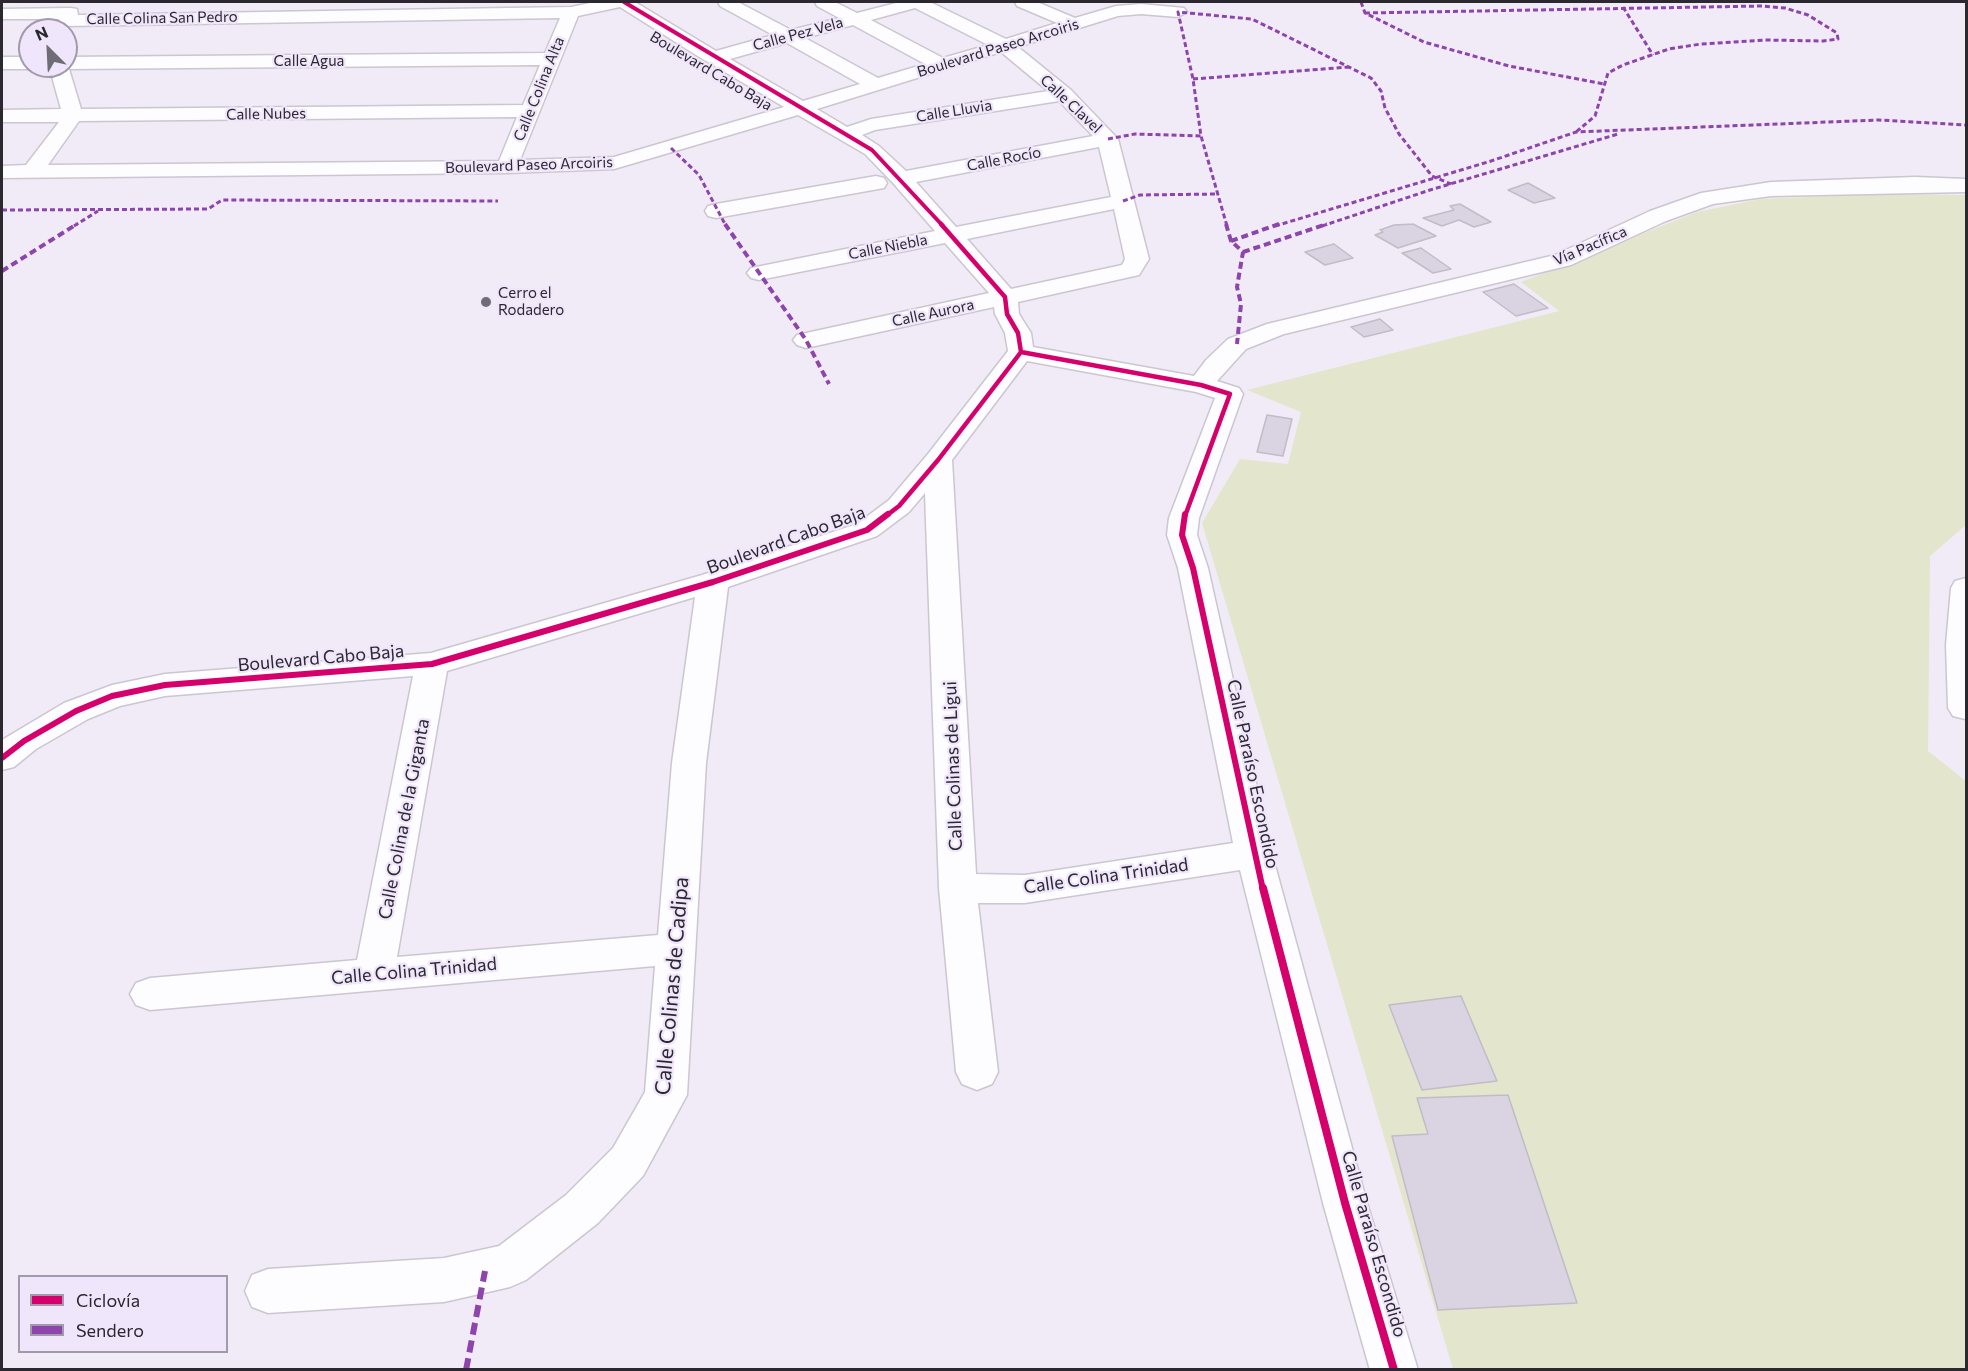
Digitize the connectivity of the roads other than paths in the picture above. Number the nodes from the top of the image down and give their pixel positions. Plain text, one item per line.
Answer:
1 (624, 2) edge
2 (726, 2) edge
3 (823, 2) edge
4 (918, 2) edge
5 (1023, 2) edge
6 (1072, 2) edge
7 (604, 3) edge
8 (92, 10) edge
9 (571, 12) junction
10 (1178, 12) dead end
11 (2, 14) edge
12 (67, 16) edge
13 (854, 18) junction
14 (1068, 22) junction
15 (787, 37) junction
16 (1005, 46) junction
17 (700, 55) junction
18 (552, 59) junction
19 (2, 63) edge
20 (18, 63) edge
21 (78, 63) edge
22 (942, 65) junction
23 (62, 78) edge
24 (877, 85) junction
25 (1064, 94) junction
26 (530, 111) junction
27 (792, 111) junction
28 (2, 116) edge
29 (73, 116) junction
30 (846, 134) junction
31 (1108, 139) junction
32 (507, 167) junction
33 (2, 172) edge
34 (32, 172) junction
35 (901, 178) junction
36 (1966, 185) edge
37 (1123, 201) junction
38 (716, 211) dead end
39 (918, 232) junction
40 (950, 235) junction
41 (941, 258) dead end
42 (1131, 270) joint
43 (759, 273) dead end
44 (1006, 305) junction
45 (806, 340) dead end
46 (1021, 352) junction
47 (1201, 385) junction
48 (938, 459) junction
49 (713, 582) junction
50 (1966, 588) edge
51 (432, 664) junction
52 (1965, 708) edge
53 (2, 758) edge
54 (1254, 854) junction
55 (958, 888) junction
56 (678, 949) junction
57 (374, 975) junction
58 (150, 994) dead end
59 (977, 1072) dead end
60 (268, 1291) dead end
61 (1394, 1370) edge

1 - 17 street, Boulevard Cabo Baja
2 - 15 street
3 - 13 street
4 - 13 street, Calle Pez Vela
4 - 16 street, Calle Clavel
5 - 14 street
6 - 14 street
7 - 9 street, Calle Colina San Pedro
7 - 17 street, Boulevard Cabo Baja
8 - 9 street, Calle Colina San Pedro
8 - 12 street, Calle Colina San Pedro
9 - 18 street, Calle Colina Alta
10 - 14 street, Boulevard Paseo Arcoiris
11 - 12 street, Calle Colina San Pedro
13 - 15 street, Calle Pez Vela
13 - 22 street
14 - 16 street, Boulevard Paseo Arcoiris
15 - 17 street, Calle Pez Vela
15 - 24 street
16 - 22 street, Boulevard Paseo Arcoiris
16 - 25 street, Calle Clavel
17 - 27 street, Boulevard Cabo Baja
17 - 27 street, Boulevard Cabo Baja
18 - 21 street, Calle Agua
18 - 26 street, Calle Colina Alta
19 - 20 street
22 - 24 street, Boulevard Paseo Arcoiris
23 - 29 street
24 - 27 street, Boulevard Paseo Arcoiris
25 - 30 street, Calle Lluvia
25 - 31 street, Calle Clavel
26 - 29 street, Calle Nubes
26 - 32 street, Calle Colina Alta
27 - 30 street, Boulevard Cabo Baja
27 - 32 street, Boulevard Paseo Arcoiris
27 - 38 street, Boulevard Cabo Baja
28 - 29 street, Calle Nubes
29 - 34 street
30 - 35 street, Boulevard Cabo Baja
31 - 35 street, Calle Rocío
31 - 37 street, Calle Clavel
32 - 34 street, Boulevard Paseo Arcoiris
33 - 34 street, Boulevard Paseo Arcoiris
35 - 40 street, Boulevard Cabo Baja
36 - 47 street, Vía Pacífica
37 - 40 street, Calle Niebla
37 - 42 street, Calle Clavel
39 - 40 street, Calle Niebla
39 - 41 street
39 - 43 street, Calle Niebla
40 - 44 street, Boulevard Cabo Baja
42 - 44 street, Calle Aurora
44 - 45 street, Calle Aurora
44 - 46 street, Boulevard Cabo Baja
46 - 47 street, Calle Paraíso Escondido
46 - 48 street, Boulevard Cabo Baja
47 - 54 street, Calle Paraíso Escondido
48 - 49 street, Boulevard Cabo Baja
48 - 55 street, Calle Colinas de Ligui
49 - 51 street, Boulevard Cabo Baja
49 - 56 street, Calle Colinas de Cadipa
50 - 52 street
51 - 53 street, Boulevard Cabo Baja
51 - 57 street, Calle Colina de la Giganta
54 - 55 street, Calle Colina Trinidad
54 - 61 street, Calle Paraíso Escondido
55 - 59 street, Calle Colinas de Ligui
56 - 57 street, Calle Colina Trinidad
56 - 60 street, Calle Colinas de Cadipa
57 - 58 street, Calle Colina Trinidad

